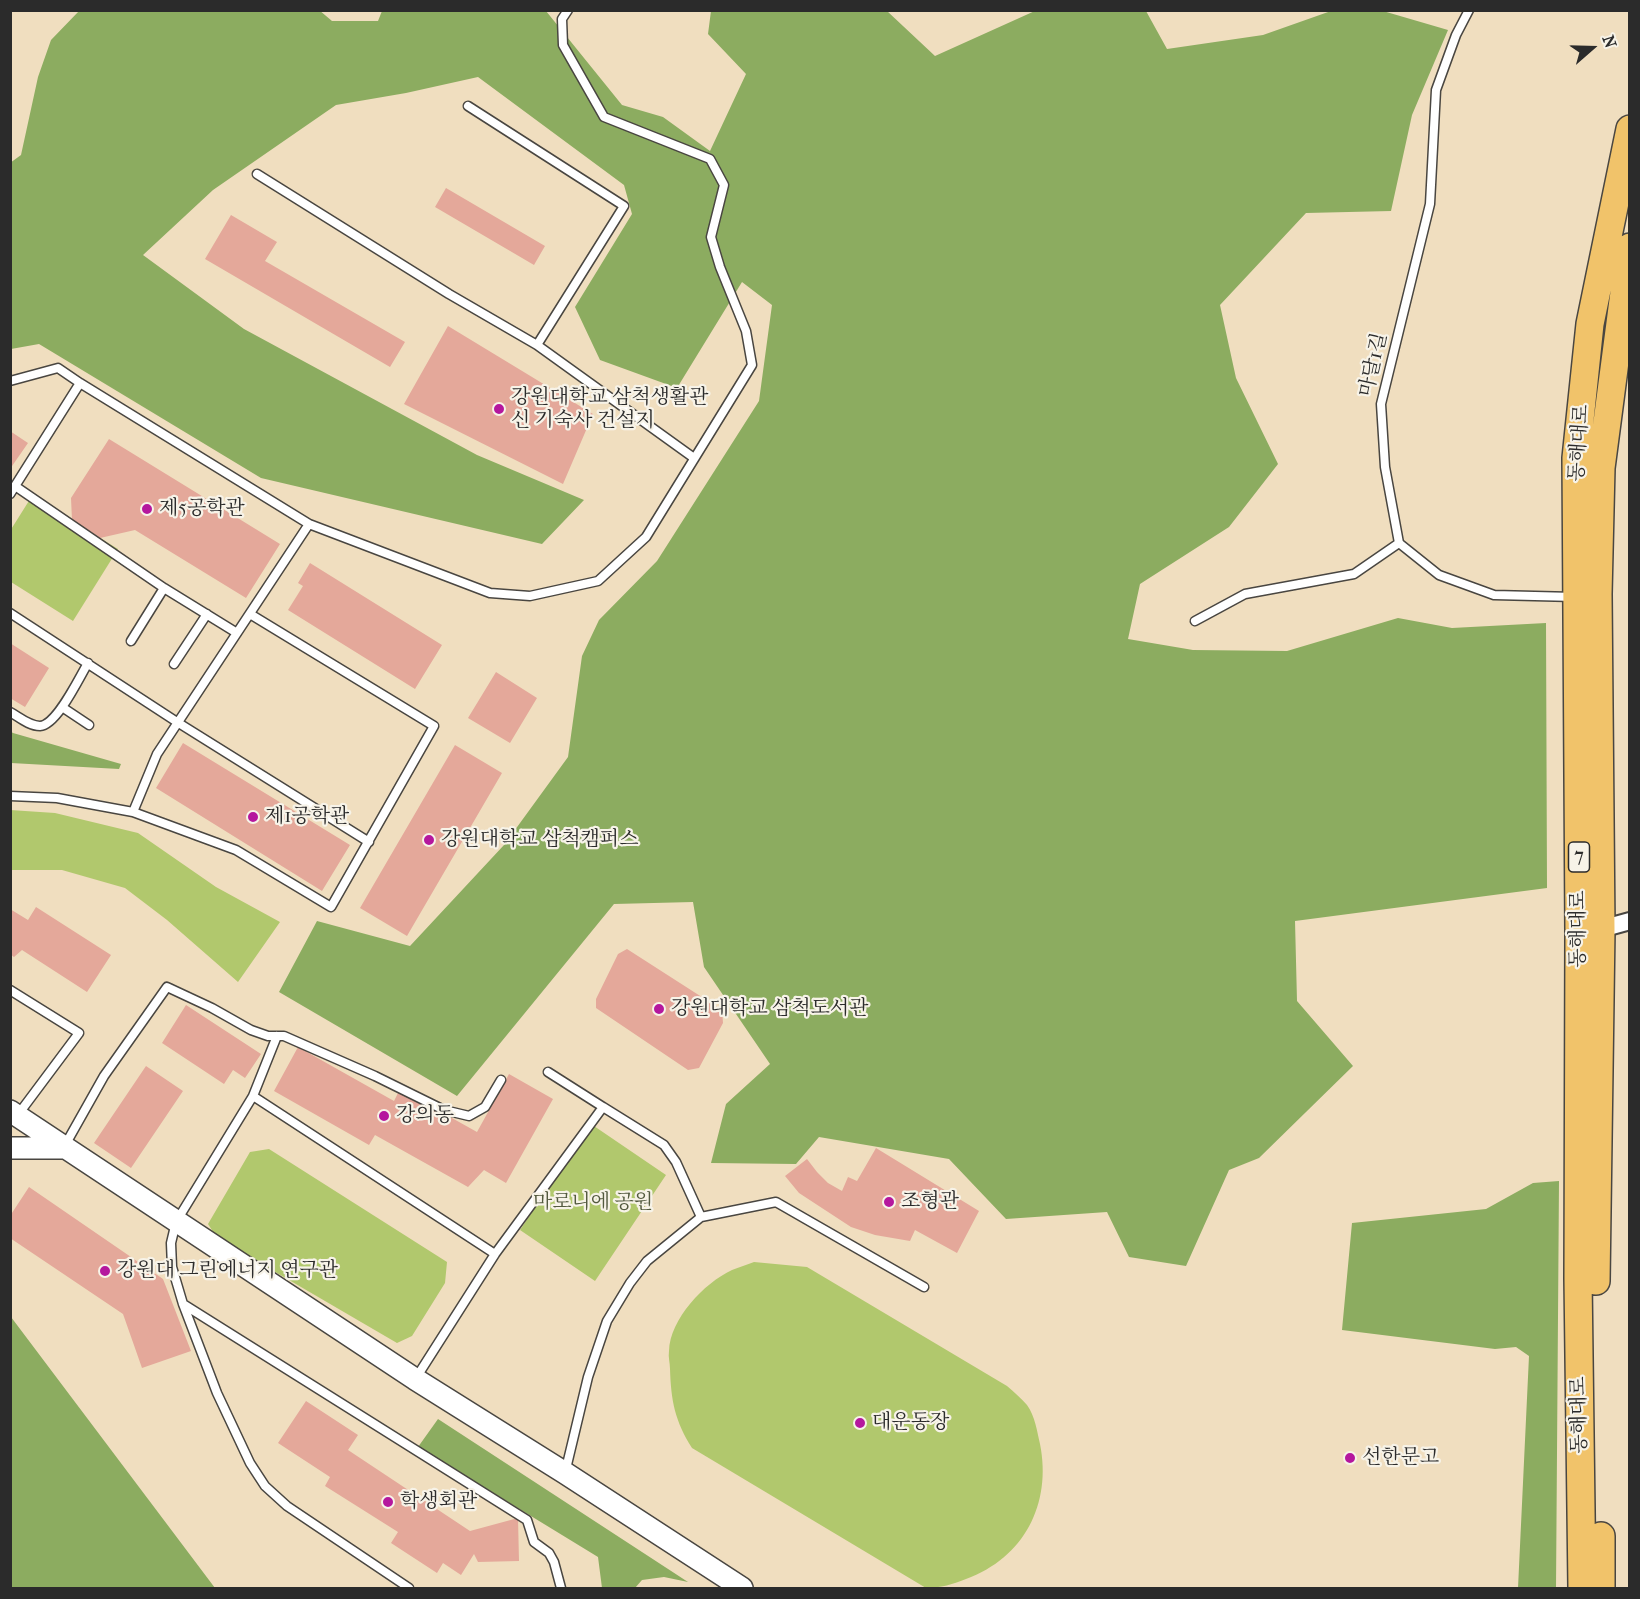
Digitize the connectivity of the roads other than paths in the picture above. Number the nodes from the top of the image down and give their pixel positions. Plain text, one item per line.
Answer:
1 (568, 10) edge
2 (1470, 10) edge
3 (468, 106) dead end
4 (1629, 129) edge
5 (256, 174) dead end
6 (1629, 247) edge
7 (537, 345) junction
8 (10, 381) edge
9 (80, 383) junction
10 (694, 458) junction
11 (13, 490) edge
12 (309, 524) junction
13 (1399, 543) junction
14 (164, 588) junction
15 (1577, 597) junction
16 (10, 612) edge
17 (207, 614) junction
18 (250, 614) junction
19 (1195, 621) dead end
20 (237, 633) junction
21 (131, 641) dead end
22 (88, 663) junction
23 (174, 664) dead end
24 (62, 707) junction
25 (10, 712) edge
26 (177, 723) junction
27 (89, 725) dead end
28 (10, 796) edge
29 (133, 812) junction
30 (369, 842) junction
31 (1629, 921) edge
32 (1601, 929) junction
33 (10, 990) edge
34 (277, 1036) junction
35 (548, 1072) dead end
36 (501, 1080) dead end
37 (253, 1096) junction
38 (603, 1107) junction
39 (14, 1114) edge
40 (10, 1148) edge
41 (64, 1148) junction
42 (701, 1217) junction
43 (176, 1222) junction
44 (495, 1254) junction
45 (924, 1287) dead end
46 (183, 1304) junction
47 (415, 1379) junction
48 (565, 1473) junction
49 (1600, 1532) junction
50 (409, 1588) edge
51 (561, 1588) edge
52 (742, 1588) edge
53 (1582, 1588) edge
54 (1601, 1588) edge
55 (1612, 1588) edge

1 - 10 lane
2 - 13 lane, 마달1길
3 - 7 lane
4 - 15 main road, 동해대로 / 7
5 - 7 lane
6 - 32 main road, 동해대로 / 7
7 - 10 lane
8 - 9 lane
9 - 11 lane
9 - 12 lane
10 - 12 lane
11 - 14 lane
12 - 18 lane
13 - 15 lane
13 - 19 lane
14 - 17 lane
14 - 21 lane
15 - 53 main road, 동해대로 / 7
16 - 22 lane
17 - 20 lane
17 - 23 lane
18 - 20 lane
18 - 30 lane
20 - 26 lane
22 - 24 lane
22 - 26 lane
24 - 25 lane
24 - 27 lane
26 - 29 lane
26 - 30 lane
28 - 29 lane
29 - 30 lane
31 - 32 street
32 - 49 main road, 동해대로 / 7
33 - 39 lane
34 - 36 lane
34 - 37 lane
34 - 41 lane
35 - 38 lane
37 - 43 lane
37 - 44 lane
38 - 42 lane
38 - 44 lane
39 - 41 street
40 - 41 street
41 - 43 street
42 - 45 lane
42 - 48 lane
43 - 46 lane
43 - 47 street
44 - 47 lane
46 - 50 lane
46 - 51 lane
47 - 48 street
48 - 52 street
49 - 54 main road, 동해대로 / 7
49 - 55 main road

